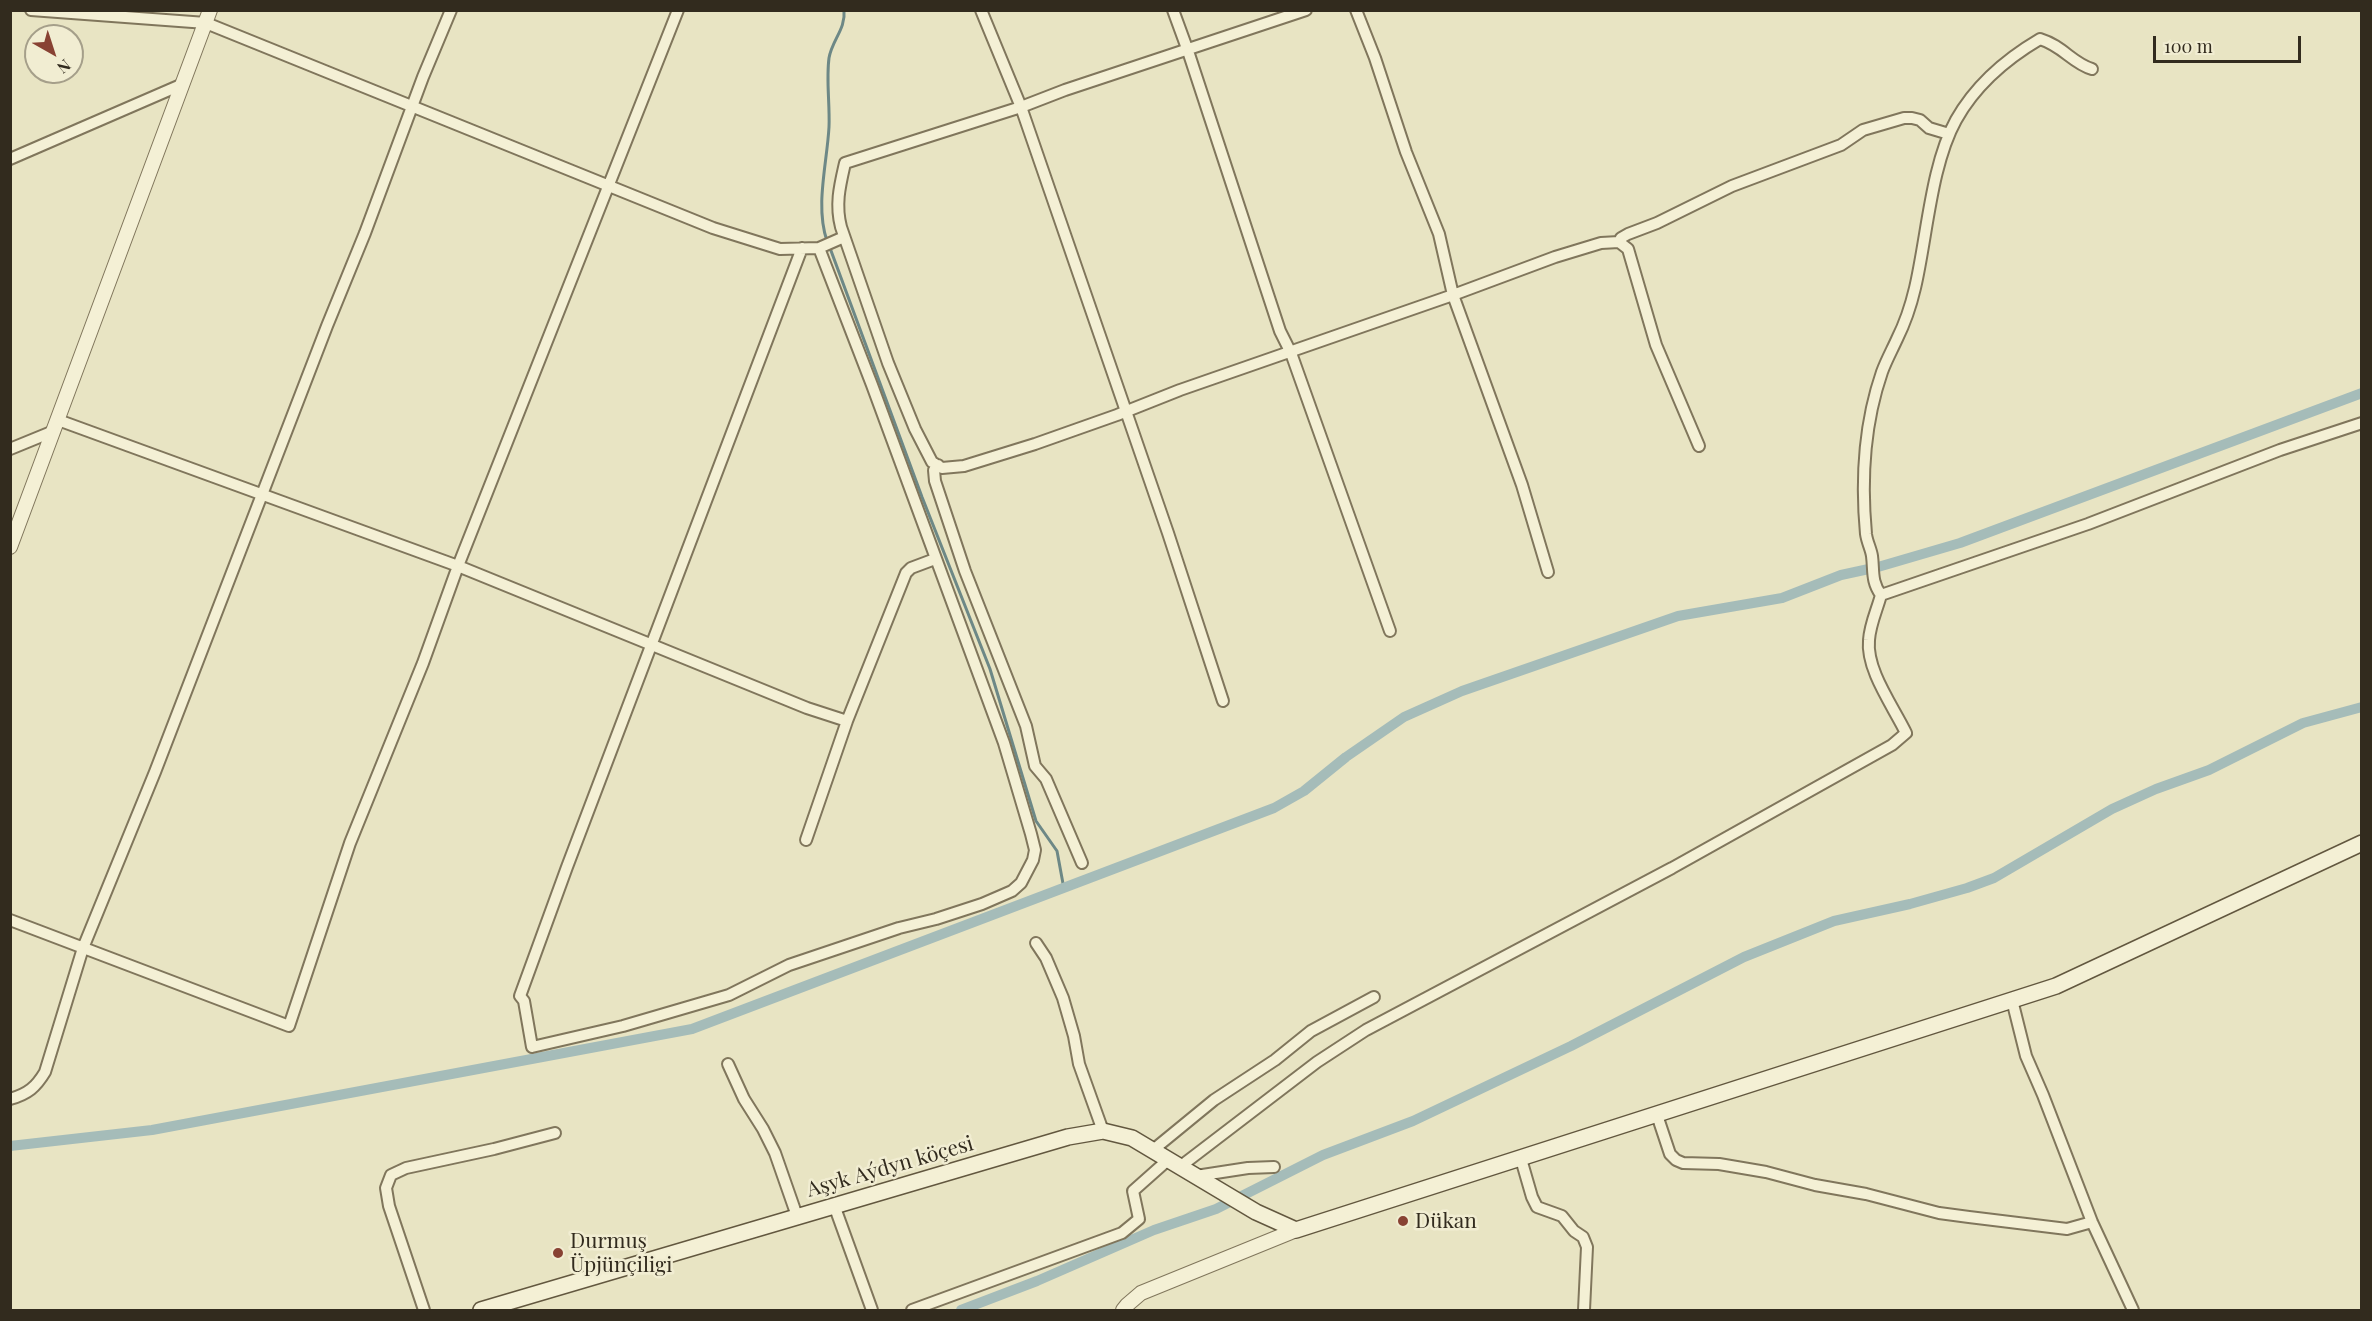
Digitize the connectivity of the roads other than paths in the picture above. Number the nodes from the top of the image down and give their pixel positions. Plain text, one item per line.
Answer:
1 (31, 10) edge
2 (451, 10) edge
3 (678, 10) edge
4 (981, 10) edge
5 (1173, 10) edge
6 (1306, 10) edge
7 (1356, 10) edge
8 (208, 17) edge
9 (1188, 51) junction
10 (2092, 69) dead end
11 (183, 84) junction
12 (412, 106) junction
13 (1021, 107) junction
14 (1945, 133) junction
15 (10, 159) edge
16 (610, 186) junction
17 (841, 238) junction
18 (1619, 242) junction
19 (820, 247) junction
20 (802, 248) junction
21 (1454, 295) junction
22 (1290, 351) junction
23 (1126, 412) junction
24 (2361, 423) edge
25 (56, 425) junction
26 (1699, 446) dead end
27 (10, 449) edge
28 (938, 465) junction
29 (262, 495) junction
30 (10, 547) edge
31 (935, 559) junction
32 (458, 566) junction
33 (1548, 572) dead end
34 (1881, 595) junction
35 (1390, 631) dead end
36 (653, 644) junction
37 (1223, 701) dead end
38 (847, 721) junction
39 (806, 840) dead end
40 (2361, 843) edge
41 (1082, 863) dead end
42 (10, 920) edge
43 (1036, 944) dead end
44 (83, 948) junction
45 (1374, 997) dead end
46 (2012, 1000) junction
47 (728, 1064) dead end
48 (10, 1099) edge
49 (1657, 1115) junction
50 (1103, 1131) junction
51 (555, 1132) dead end
52 (1153, 1150) junction
53 (1521, 1159) junction
54 (1175, 1162) junction
55 (1274, 1167) dead end
56 (1201, 1180) junction
57 (834, 1205) junction
58 (797, 1216) junction
59 (2092, 1222) junction
60 (1296, 1230) junction
61 (424, 1311) edge
62 (481, 1311) edge
63 (872, 1311) edge
64 (912, 1311) edge
65 (1123, 1311) edge
66 (1584, 1311) edge
67 (2133, 1311) edge

1 - 8 street
2 - 12 street
3 - 16 street
4 - 13 street
5 - 9 street
6 - 9 street
7 - 21 street
8 - 11 street
8 - 12 street
9 - 13 street
9 - 22 street
10 - 14 street
11 - 15 street
11 - 25 street
12 - 16 street
12 - 29 street
13 - 17 street
13 - 23 street
14 - 18 street
14 - 34 street
16 - 20 street
16 - 32 street
17 - 19 street
17 - 28 street
18 - 21 street
18 - 26 street
19 - 20 street
19 - 31 street
20 - 36 street
21 - 22 street
21 - 33 street
22 - 23 street
22 - 35 street
23 - 28 street
23 - 37 street
24 - 34 street
25 - 27 street
25 - 29 street
25 - 30 street
28 - 41 street
29 - 32 street
29 - 44 street
31 - 36 street
31 - 38 street
32 - 36 street
32 - 44 street
34 - 54 street
36 - 38 street
38 - 39 street
40 - 46 main road
42 - 44 street
43 - 50 street
44 - 48 street
45 - 52 street
46 - 49 main road
46 - 59 street
47 - 58 street
49 - 53 main road
49 - 59 street
50 - 52 main road, Aşyk Aýdyn köçesi
50 - 57 main road, Aşyk Aýdyn köçesi
51 - 61 street
52 - 54 main road, Aşyk Aýdyn köçesi
53 - 60 main road
53 - 66 street
54 - 56 main road, Aşyk Aýdyn köçesi
54 - 64 street
55 - 56 street
56 - 60 main road, Aşyk Aýdyn köçesi
57 - 58 main road, Aşyk Aýdyn köçesi
57 - 63 street
58 - 62 main road, Aşyk Aýdyn köçesi
59 - 67 street
60 - 65 street

